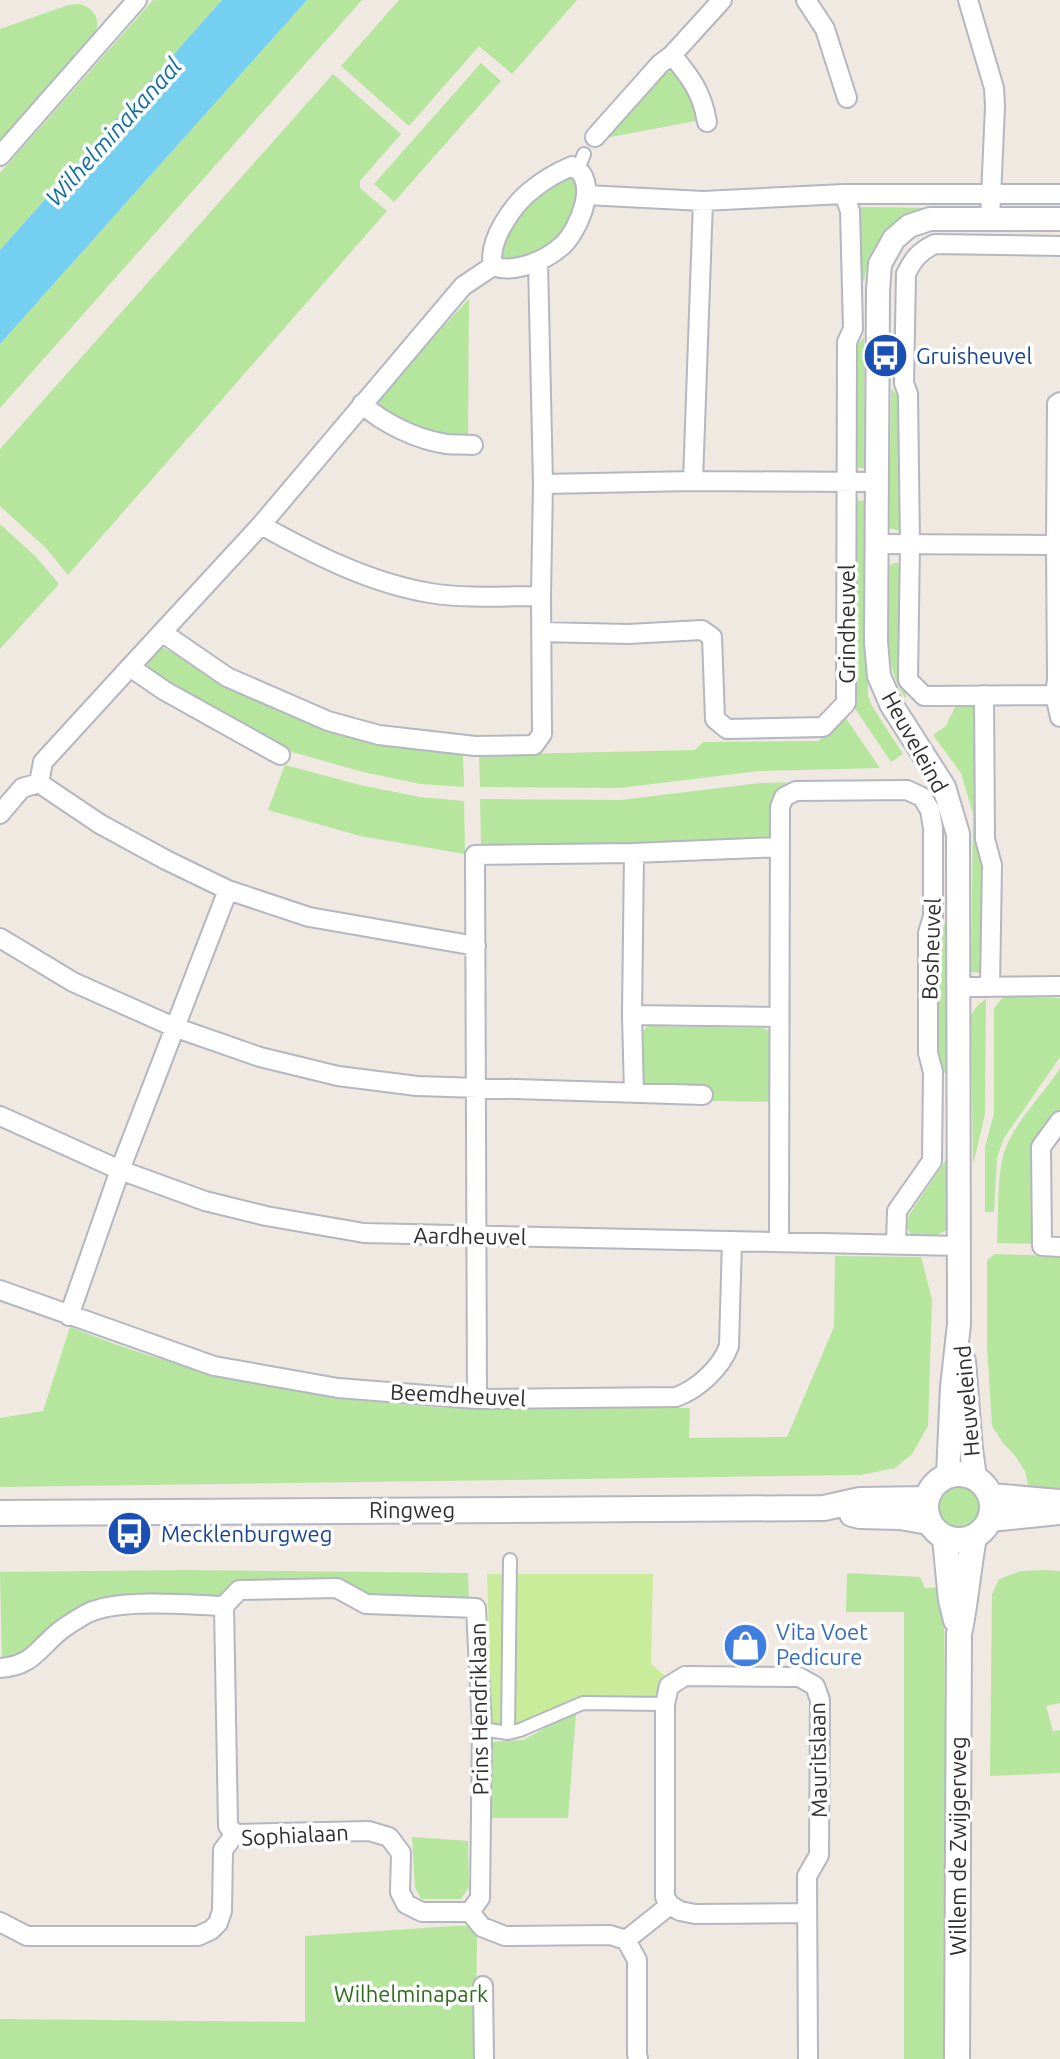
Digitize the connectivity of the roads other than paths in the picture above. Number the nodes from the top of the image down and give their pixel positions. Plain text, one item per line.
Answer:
1 (137, 0) edge
2 (722, 0) edge
3 (806, 0) edge
4 (968, 0) edge
5 (672, 55) junction
6 (847, 98) dead end
7 (707, 122) dead end
8 (595, 137) dead end
9 (0, 156) edge
10 (844, 194) junction
11 (990, 194) junction
12 (1060, 194) edge
13 (586, 195) junction
14 (703, 201) junction
15 (1060, 219) edge
16 (990, 220) junction
17 (1060, 246) edge
18 (538, 262) junction
19 (493, 266) junction
20 (1060, 402) edge
21 (362, 404) junction
22 (473, 445) dead end
23 (693, 481) junction
24 (847, 482) junction
25 (877, 482) junction
26 (543, 484) junction
27 (261, 525) junction
28 (910, 543) junction
29 (877, 544) junction
30 (1056, 545) junction
31 (541, 596) junction
32 (541, 632) junction
33 (163, 633) junction
34 (130, 667) junction
35 (1058, 694) edge
36 (984, 695) junction
37 (1060, 717) edge
38 (280, 755) dead end
39 (39, 783) junction
40 (0, 814) edge
41 (779, 847) junction
42 (634, 853) junction
43 (228, 890) junction
44 (0, 938) edge
45 (476, 946) junction
46 (1060, 986) edge
47 (960, 987) junction
48 (990, 987) junction
49 (632, 1015) junction
50 (779, 1017) junction
51 (174, 1027) junction
52 (476, 1089) junction
53 (634, 1093) junction
54 (703, 1095) dead end
55 (0, 1116) edge
56 (1060, 1121) edge
57 (120, 1170) junction
58 (476, 1237) junction
59 (732, 1241) junction
60 (779, 1242) junction
61 (896, 1243) junction
62 (960, 1246) junction
63 (1051, 1246) edge
64 (0, 1290) edge
65 (69, 1316) junction
66 (959, 1324) junction
67 (477, 1399) junction
68 (948, 1475) junction
69 (985, 1497) junction
70 (1060, 1502) edge
71 (1060, 1512) edge
72 (0, 1513) edge
73 (933, 1520) junction
74 (974, 1537) junction
75 (510, 1560) dead end
76 (224, 1606) junction
77 (959, 1634) junction
78 (0, 1668) edge
79 (665, 1704) junction
80 (482, 1729) junction
81 (508, 1733) junction
82 (235, 1834) junction
83 (670, 1905) junction
84 (806, 1913) junction
85 (476, 1920) junction
86 (0, 1922) edge
87 (626, 1940) junction
88 (483, 1986) dead end
89 (484, 2059) edge
90 (638, 2059) edge
91 (808, 2059) edge
92 (957, 2059) edge

1 - 9 street
2 - 5 street
3 - 6 street
4 - 11 street
5 - 7 street
5 - 8 street
10 - 11 street
10 - 14 street
10 - 24 street
11 - 12 street
11 - 16 street
13 - 14 street
13 - 18 street
13 - 19 street
14 - 23 street
15 - 16 street, Heuveleind
16 - 25 street, Heuveleind
17 - 28 street
18 - 19 street
18 - 26 street
19 - 21 street
20 - 30 street
21 - 22 street
21 - 27 street
23 - 24 street
23 - 26 street
24 - 25 street
24 - 32 street, Grindheuvel
25 - 29 street, Heuveleind
26 - 31 street
27 - 31 street
27 - 33 street
28 - 29 street
28 - 30 street
28 - 36 street
29 - 47 street, Heuveleind
30 - 35 street
31 - 32 street
32 - 33 street
33 - 34 street
34 - 38 street
34 - 39 street
35 - 36 street
35 - 37 street
36 - 48 street
39 - 40 street
39 - 43 street
41 - 42 street
41 - 50 street
41 - 61 street, Bosheuvel
42 - 45 street
42 - 49 street
43 - 45 street
43 - 51 street
44 - 51 street
45 - 52 street
46 - 48 street
47 - 48 street
47 - 62 street, Heuveleind
49 - 50 street
49 - 53 street
50 - 60 street
51 - 52 street
51 - 57 street
52 - 53 street
52 - 58 street
53 - 54 street
55 - 57 street, Aardheuvel
56 - 63 street
57 - 58 street, Aardheuvel
57 - 65 street
58 - 59 street, Aardheuvel
58 - 67 street
59 - 60 street, Aardheuvel
59 - 67 street, Beemdheuvel
60 - 61 street, Aardheuvel
61 - 62 street, Aardheuvel
62 - 66 street, Heuveleind
64 - 65 street, Beemdheuvel
65 - 67 street, Beemdheuvel
66 - 68 street, Heuveleind
66 - 69 street, Heuveleind
68 - 69 main road
68 - 73 main road
69 - 70 main road
69 - 71 main road
69 - 74 main road
72 - 73 main road, Ringweg
73 - 74 main road
73 - 77 main road, Willem de Zwijgerweg
74 - 77 main road, Willem de Zwijgerweg
75 - 81 street
76 - 78 street, Prins Hendriklaan
76 - 80 street, Prins Hendriklaan
76 - 82 street
77 - 92 main road, Willem de Zwijgerweg
79 - 81 street
79 - 83 street
79 - 84 street, Mauritslaan
80 - 81 street
80 - 85 street, Prins Hendriklaan
82 - 85 street, Sophialaan
82 - 86 street, Sophialaan
83 - 84 street
83 - 87 street
84 - 91 street, Mauritslaan
85 - 87 street, Sophialaan
87 - 90 street
88 - 89 street

